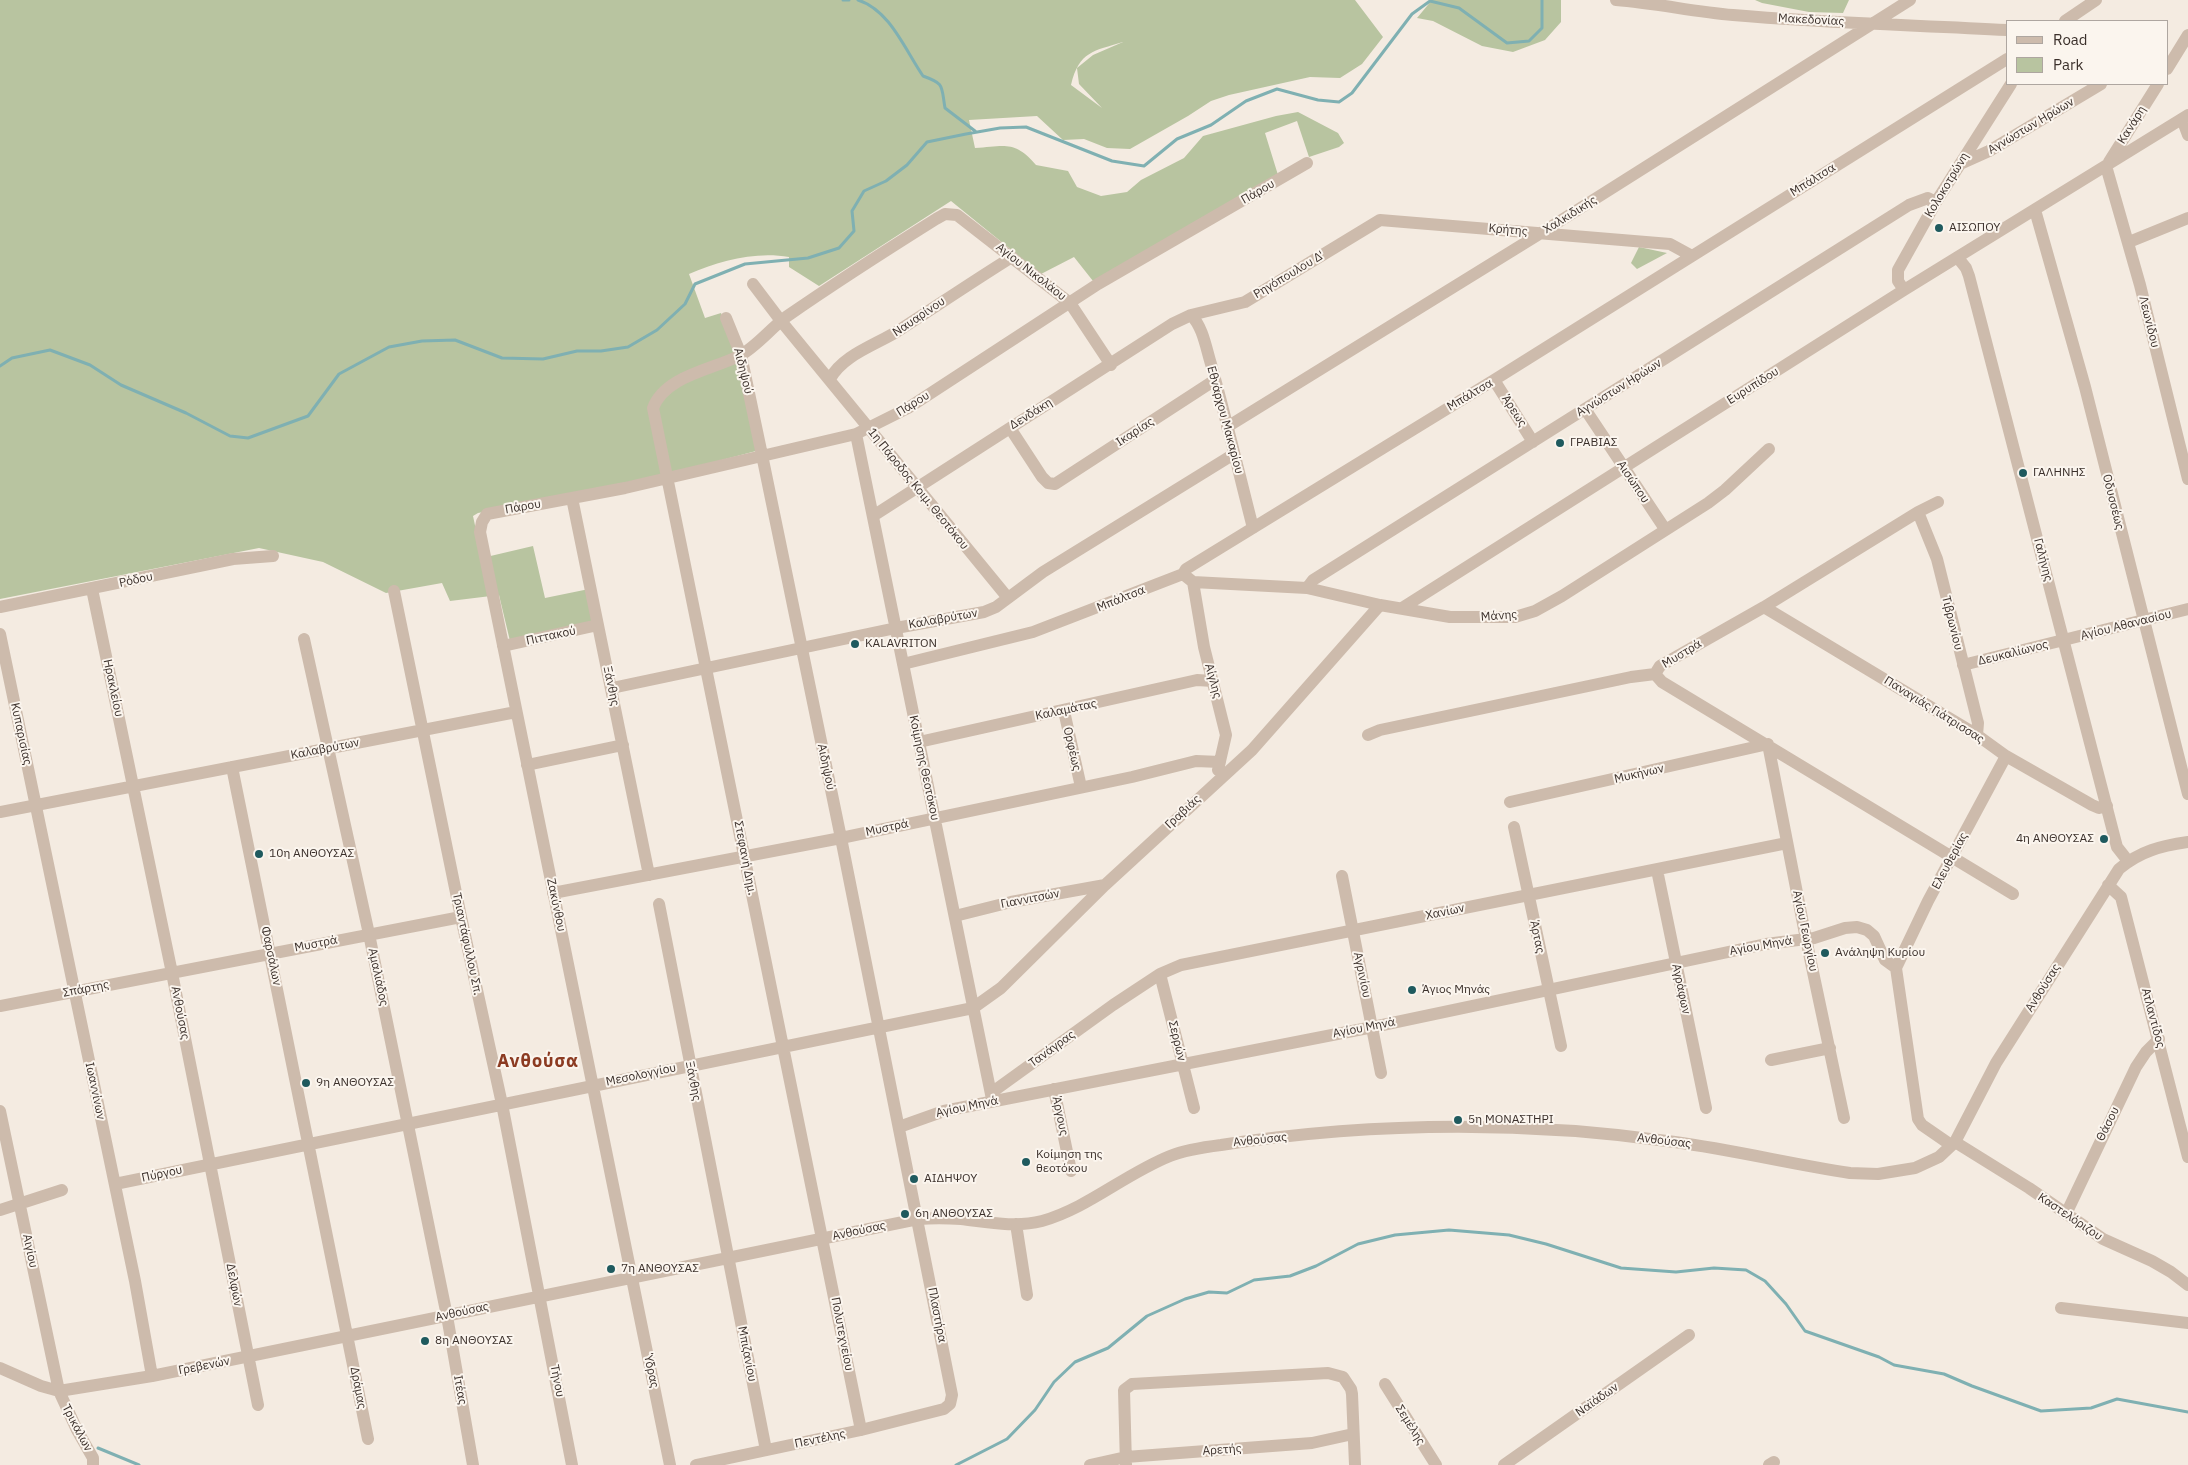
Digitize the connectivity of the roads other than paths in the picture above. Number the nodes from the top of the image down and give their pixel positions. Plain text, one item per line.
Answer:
1 (1616, 0) edge
2 (1910, 0) edge
3 (2096, 0) edge
4 (2066, 20) edge
5 (1873, 22) junction
6 (2006, 30) edge
7 (2188, 35) edge
8 (2006, 60) edge
9 (2168, 63) edge
10 (2010, 85) edge
11 (2099, 85) edge
12 (2157, 85) edge
13 (2185, 117) edge
14 (2188, 135) edge
15 (1307, 163) dead end
16 (1960, 164) junction
17 (2106, 166) junction
18 (1936, 202) junction
19 (2035, 210) junction
20 (956, 215) joint
21 (1380, 220) joint
22 (2187, 222) edge
23 (1541, 233) junction
24 (2129, 242) junction
25 (1692, 256) junction
26 (1012, 257) junction
27 (1958, 258) junction
28 (753, 284) dead end
29 (1904, 290) junction
30 (1070, 303) junction
31 (1192, 315) junction
32 (726, 318) dead end
33 (781, 321) junction
34 (741, 355) junction
35 (1111, 364) junction
36 (830, 379) junction
37 (1215, 380) junction
38 (1494, 380) junction
39 (1585, 409) junction
40 (1228, 426) junction
41 (1010, 428) junction
42 (869, 429) junction
43 (856, 434) junction
44 (1533, 442) junction
45 (1769, 449) dead end
46 (1234, 454) junction
47 (762, 455) junction
48 (1624, 468) junction
49 (668, 477) junction
50 (2188, 479) edge
51 (917, 488) junction
52 (572, 498) junction
53 (1938, 502) dead end
54 (1918, 512) junction
55 (872, 516) junction
56 (1253, 528) junction
57 (1665, 529) junction
58 (480, 532) joint
59 (273, 556) dead end
60 (1183, 574) junction
61 (1193, 582) junction
62 (1307, 588) junction
63 (92, 589) junction
64 (394, 591) dead end
65 (1008, 598) junction
66 (1380, 605) junction
67 (0, 607) edge
68 (1764, 607) junction
69 (1402, 608) junction
70 (2188, 610) edge
71 (2143, 621) junction
72 (598, 625) junction
73 (896, 628) junction
74 (0, 634) edge
75 (304, 639) dead end
76 (2064, 641) junction
77 (503, 646) junction
78 (801, 648) junction
79 (903, 664) junction
80 (1963, 665) junction
81 (707, 668) junction
82 (1655, 674) junction
83 (1213, 681) junction
84 (612, 688) junction
85 (1064, 711) junction
86 (516, 712) junction
87 (424, 732) junction
88 (1976, 735) junction
89 (1368, 736) dead end
90 (919, 742) junction
91 (1768, 744) junction
92 (623, 745) junction
93 (327, 749) junction
94 (2006, 756) junction
95 (1220, 762) junction
96 (527, 765) junction
97 (232, 768) junction
98 (1219, 779) junction
99 (133, 786) junction
100 (1081, 788) junction
101 (2188, 794) edge
102 (1510, 802) dead end
103 (35, 806) junction
104 (2106, 806) junction
105 (0, 812) edge
106 (934, 818) junction
107 (1514, 827) dead end
108 (841, 838) junction
109 (1787, 842) junction
110 (2188, 842) edge
111 (745, 856) junction
112 (1952, 858) junction
113 (2128, 861) junction
114 (1657, 870) junction
115 (649, 875) junction
116 (1342, 876) dead end
117 (1105, 885) junction
118 (2108, 885) junction
119 (553, 893) junction
120 (2014, 894) dead end
121 (1528, 895) junction
122 (659, 904) dead end
123 (955, 916) junction
124 (461, 917) junction
125 (1353, 931) junction
126 (369, 934) junction
127 (1806, 939) junction
128 (270, 953) junction
129 (1675, 963) junction
130 (1896, 968) junction
131 (172, 973) junction
132 (1160, 974) junction
133 (1549, 990) junction
134 (75, 992) junction
135 (1113, 1005) joint
136 (0, 1006) edge
137 (973, 1008) junction
138 (1372, 1026) junction
139 (878, 1027) junction
140 (2158, 1039) junction
141 (783, 1046) junction
142 (1560, 1046) dead end
143 (1830, 1048) junction
144 (1771, 1060) dead end
145 (1182, 1064) junction
146 (690, 1065) junction
147 (1381, 1073) dead end
148 (592, 1085) junction
149 (1054, 1089) junction
150 (992, 1097) junction
151 (502, 1104) junction
152 (1194, 1108) dead end
153 (1706, 1108) dead end
154 (0, 1111) edge
155 (1844, 1118) dead end
156 (408, 1123) junction
157 (899, 1127) junction
158 (2186, 1137) edge
159 (309, 1144) junction
160 (1953, 1144) junction
161 (2188, 1157) edge
162 (209, 1165) junction
163 (1071, 1172) dead end
164 (115, 1184) junction
165 (62, 1190) dead end
166 (20, 1204) junction
167 (0, 1210) edge
168 (2066, 1214) junction
169 (918, 1219) junction
170 (1016, 1224) junction
171 (822, 1238) junction
172 (728, 1258) junction
173 (632, 1277) junction
174 (2188, 1286) edge
175 (541, 1296) junction
176 (1027, 1296) dead end
177 (2060, 1308) dead end
178 (447, 1316) junction
179 (2188, 1323) edge
180 (1690, 1335) dead end
181 (347, 1337) junction
182 (248, 1357) junction
183 (0, 1368) edge
184 (152, 1376) junction
185 (1385, 1384) dead end
186 (59, 1391) junction
187 (258, 1406) dead end
188 (944, 1409) joint
189 (861, 1430) junction
190 (1353, 1434) junction
191 (368, 1439) dead end
192 (766, 1450) junction
193 (1126, 1461) edge
194 (93, 1465) edge
195 (473, 1465) edge
196 (572, 1465) edge
197 (670, 1465) edge
198 (696, 1465) edge
199 (1090, 1465) edge
200 (1355, 1465) edge
201 (1436, 1465) edge
202 (1504, 1465) edge

1 - 5 street, Μακεδονίας
2 - 5 street, Χαλκιδικής
3 - 4 street
5 - 6 street, Μακεδονίας
5 - 23 street, Χαλκιδικής
7 - 9 street
8 - 25 street, Μπάλτσα
10 - 16 street, Κολοκοτρώνη
11 - 16 street, Αγνώστων Ηρώων
12 - 17 street, Κανάρη
13 - 14 street
13 - 17 street, Ευρυπίδου
15 - 30 street, Πάρου
16 - 18 street, Κολοκοτρώνη
17 - 19 street, Ευρυπίδου
17 - 24 street, Λεωνίδου
18 - 29 street, Κολοκοτρώνη
18 - 39 street, Αγνώστων Ηρώων
19 - 27 street, Ευρυπίδου
19 - 71 street, Οδυσσέως
20 - 26 street, Αγίου Νικολάου
20 - 33 street, Στεφανή Δημ.
21 - 23 street, Κρήτης
21 - 31 street, Ρηγόπουλου Δ'
22 - 24 street
23 - 25 street, Κρήτης
23 - 40 street, Χαλκιδικής
24 - 50 street, Λεωνίδου
25 - 38 street, Μπάλτσα
26 - 30 street, Αγίου Νικολάου
26 - 36 street, Ναυαρίνου
27 - 29 street, Ευρυπίδου
27 - 76 street, Γαλήνης
28 - 33 street, 1η Πάροδος Κοιμ. Θεοτόκου
29 - 48 street, Ευρυπίδου
30 - 35 street, Αγίου Νικολάου
30 - 42 street, Πάρου
31 - 35 street, Δενδάκη
31 - 37 street, Εθνάρχου Μακαρίου
32 - 34 street, Αιδηψού
33 - 34 street, Στεφανή Δημ.
33 - 36 street, 1η Πάροδος Κοιμ. Θεοτόκου
34 - 47 street, Αιδηψού
34 - 49 street, Στεφανή Δημ.
35 - 41 street, Δενδάκη
36 - 42 street, 1η Πάροδος Κοιμ. Θεοτόκου
37 - 40 street, Εθνάρχου Μακαρίου
37 - 41 street, Ικαρίας
38 - 44 street, Άρεως
38 - 56 street, Μπάλτσα
39 - 44 street, Αγνώστων Ηρώων
39 - 48 street, Αισώπου
40 - 46 street, Εθνάρχου Μακαρίου
41 - 51 street, Δενδάκη
42 - 43 street, Πάρου
42 - 51 street, 1η Πάροδος Κοιμ. Θεοτόκου
43 - 47 street, Πάρου
43 - 55 street, Κοίμησης Θεοτόκου
44 - 62 street, Αγνώστων Ηρώων
45 - 57 street, Μάνης
46 - 56 street, Εθνάρχου Μακαρίου
46 - 65 street, Καλαβρύτων
47 - 49 street, Πάρου
47 - 78 street, Αιδηψού
48 - 57 street, Αισώπου
48 - 69 street, Ευρυπίδου
49 - 52 street, Πάρου
49 - 81 street, Στεφανή Δημ.
51 - 55 street, Δενδάκη
51 - 65 street, 1η Πάροδος Κοιμ. Θεοτόκου
52 - 58 street, Πάρου
52 - 72 street, Ξάνθης
53 - 54 street, Μυστρά
54 - 68 street, Μυστρά
54 - 80 street, Τιβρωνίου
55 - 73 street, Κοίμησης Θεοτόκου
56 - 60 street, Μπάλτσα
57 - 69 street, Μάνης
58 - 77 street, Ζακύνθου
59 - 63 street, Ρόδου
60 - 61 street
60 - 79 street, Μπάλτσα
61 - 62 street, Μάνης
61 - 83 street, Αίγλης
62 - 66 street, Μάνης
63 - 67 street, Ρόδου
63 - 99 street, Ηρακλείου
64 - 87 street, Τριαντάφυλλου Σπ.
65 - 73 street, Καλαβρύτων
66 - 69 street, Μάνης
66 - 98 street, Γραβιάς
68 - 82 street, Μυστρά
68 - 88 street, Παναγιάς Γιάτρισσας
70 - 71 street, Αγίου Αθανασίου
71 - 76 street, Αγίου Αθανασίου
71 - 101 street, Οδυσσέως
72 - 77 street, Πιττακού
72 - 84 street, Ξάνθης
73 - 78 street, Καλαβρύτων
73 - 79 street, Κοίμησης Θεοτόκου
74 - 103 street, Κυπαρισίας
75 - 93 street, Αμαλιάδος
76 - 80 street, Δευκαλίωνος
76 - 104 street, Γαλήνης
77 - 86 street, Ζακύνθου
78 - 81 street, Καλαβρύτων
78 - 108 street, Αιδηψού
79 - 90 street, Κοίμησης Θεοτόκου
80 - 88 street, Τιβρωνίου
81 - 84 street, Καλαβρύτων
81 - 111 street, Στεφανή Δημ.
82 - 89 street, Μυστρά
82 - 91 street
83 - 85 street, Καλαμάτας
83 - 95 street, Αίγλης
84 - 92 street, Ξάνθης
85 - 90 street, Καλαμάτας
85 - 100 street, Ορφέως
86 - 87 street, Καλαβρύτων
86 - 96 street, Ζακύνθου
87 - 93 street, Καλαβρύτων
87 - 124 street, Τριαντάφυλλου Σπ.
88 - 94 street, Παναγιάς Γιάτρισσας
90 - 106 street, Κοίμησης Θεοτόκου
91 - 102 street, Μυκήνων
91 - 109 street, Αγίου Γεωργίου
91 - 112 street
92 - 96 street
92 - 115 street, Ξάνθης
93 - 97 street, Καλαβρύτων
93 - 126 street, Αμαλιάδος
94 - 104 street, Παναγιάς Γιάτρισσας
94 - 112 street, Ελευθερίας
95 - 98 street, Αίγλης
95 - 100 street, Μυστρά
96 - 119 street, Ζακύνθου
97 - 99 street, Καλαβρύτων
97 - 128 street, Φαρσάλων
98 - 117 street, Γραβιάς
99 - 103 street
99 - 131 street, Ανθούσας
100 - 106 street, Μυστρά
103 - 105 street
103 - 134 street, Ιωαννίνων
104 - 113 street, Γαλήνης
106 - 108 street, Μυστρά
106 - 123 street, Κοίμησης Θεοτόκου
107 - 121 street, Άρτας
108 - 111 street, Μυστρά
108 - 139 street, Αιδηψού
109 - 114 street, Χανίων
109 - 127 street, Αγίου Γεωργίου
110 - 113 street, Ανθούσας
111 - 115 street, Μυστρά
111 - 141 street, Στεφανή Δημ.
112 - 120 street
112 - 130 street, Ελευθερίας
113 - 118 street, Ανθούσας
114 - 121 street, Χανίων
114 - 129 street, Αγράφων
115 - 119 street, Μυστρά
116 - 125 street, Αγρινίου
117 - 123 street, Γιαννιτσών
117 - 137 street, Γραβιάς
118 - 140 street, Ατλαντίδος
118 - 160 street, Ανθούσας
119 - 148 street, Ζακύνθου
121 - 125 street, Χανίων
121 - 133 street, Άρτας
122 - 146 street, Ξάνθης
123 - 137 street, Κοίμησης Θεοτόκου
124 - 126 street, Μυστρά
124 - 151 street, Τριαντάφυλλου Σπ.
125 - 132 street, Χανίων
125 - 138 street, Αγρινίου
126 - 128 street, Μυστρά
126 - 156 street, Αμαλιάδος
127 - 129 street, Αγίου Μηνά
127 - 130 street, Αγίου Μηνά
127 - 143 street, Αγίου Γεωργίου
128 - 131 street, Μυστρά
128 - 159 street, Φαρσάλων
129 - 133 street, Αγίου Μηνά
129 - 153 street, Αγράφων
130 - 160 street, Καστελόριζου
131 - 134 street, Σπάρτης
131 - 162 street, Ανθούσας
132 - 135 street, Χανίων
132 - 145 street, Σερρών
133 - 138 street, Αγίου Μηνά
133 - 142 street, Άρτας
134 - 136 street, Σπάρτης
134 - 164 street, Ιωαννίνων
135 - 150 street, Τανάγρας
137 - 139 street, Μεσολογγίου
137 - 150 street, Κοίμησης Θεοτόκου
138 - 145 street, Αγίου Μηνά
138 - 147 street, Αγρινίου
139 - 141 street, Μεσολογγίου
139 - 157 street, Αιδηψού
140 - 158 street, Ατλαντίδος
140 - 168 street, Θάσου
141 - 146 street, Μεσολογγίου
141 - 171 street, Στεφανή Δημ.
143 - 144 street
143 - 155 street, Αγίου Γεωργίου
145 - 149 street, Αγίου Μηνά
145 - 152 street, Σερρών
146 - 148 street, Μεσολογγίου
146 - 172 street, Ξάνθης
148 - 151 street, Μεσολογγίου
148 - 173 street, Ζακύνθου
149 - 150 street, Αγίου Μηνά
149 - 163 street, Άργους
150 - 157 street, Αγίου Μηνά
151 - 156 street, Μεσολογγίου
151 - 175 street, Τριαντάφυλλου Σπ.
154 - 166 street, Αιγίου
156 - 159 street, Μεσολογγίου
156 - 178 street, Αμαλιάδος
157 - 169 street, Αιδηψού
158 - 161 street, Ατλαντίδος
159 - 162 street
159 - 181 street
160 - 168 street, Καστελόριζου
160 - 170 street, Ανθούσας
162 - 164 street, Πύργου
162 - 182 street, Δελφών
164 - 184 street, Ιωαννίνων
165 - 166 street
166 - 167 street
166 - 186 street, Αιγίου
168 - 174 street, Καστελόριζου
169 - 170 street, Ανθούσας
169 - 171 street, Ανθούσας
169 - 188 street, Πλαστήρα
170 - 176 street
171 - 172 street, Ανθούσας
171 - 189 street, Πολυτεχνείου
172 - 173 street, Ανθούσας
172 - 192 street, Μπιζανίου
173 - 175 street, Ανθούσας
173 - 197 street, Ύδρας
175 - 178 street, Ανθούσας
175 - 196 street, Τήνου
177 - 179 street
178 - 181 street, Ανθούσας
178 - 195 street, Ιτέας
180 - 202 street, Ναϊάδων
181 - 182 street, Γρεβενών
181 - 191 street, Δράμας
182 - 184 street, Γρεβενών
182 - 187 street, Δελφών
183 - 186 street
184 - 186 street, Γρεβενών
185 - 201 street, Σεμέλης
186 - 194 street, Τρικάλων
188 - 189 street, Πεντέλης
189 - 192 street, Πεντέλης
190 - 193 street, Αρετής
190 - 193 street
190 - 200 street
192 - 198 street, Πεντέλης
193 - 199 street, Αρετής

